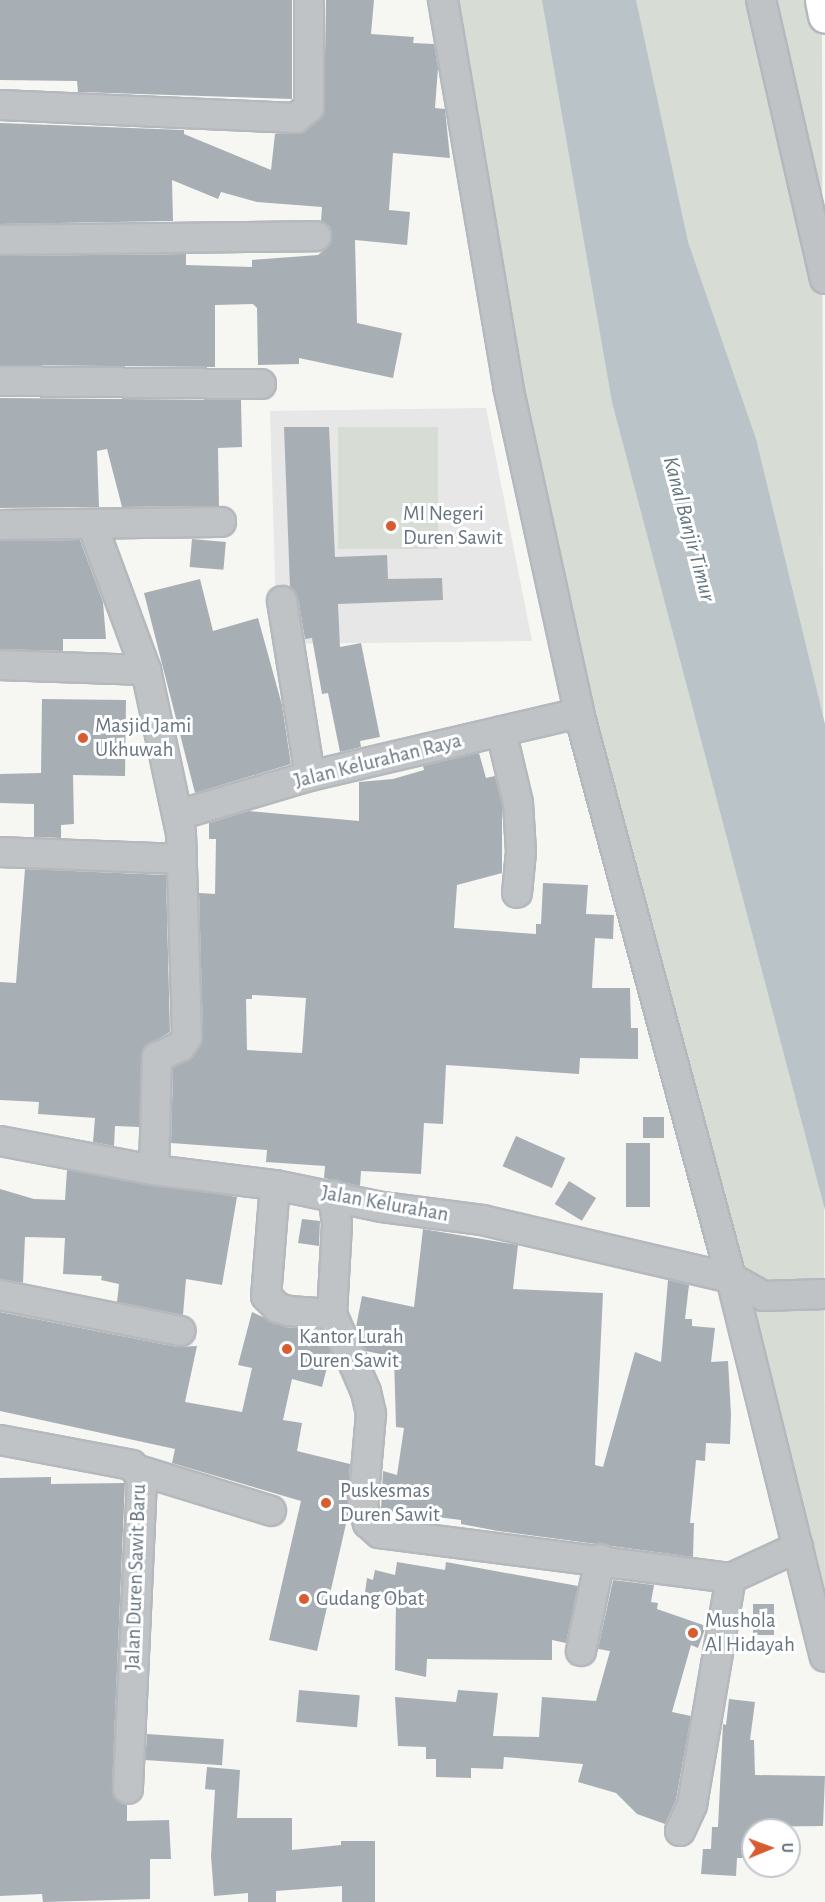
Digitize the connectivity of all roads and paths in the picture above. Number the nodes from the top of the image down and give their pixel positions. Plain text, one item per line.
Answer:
1 (309, 0) edge
2 (443, 0) edge
3 (761, 0) edge
4 (822, 0) edge
5 (825, 16) edge
6 (0, 105) edge
7 (316, 236) dead end
8 (0, 240) edge
9 (825, 279) edge
10 (0, 381) edge
11 (261, 384) dead end
12 (221, 522) dead end
13 (0, 525) edge
14 (93, 527) junction
15 (282, 602) dead end
16 (0, 665) edge
17 (146, 670) junction
18 (579, 713) junction
19 (501, 731) junction
20 (310, 776) junction
21 (178, 814) junction
22 (0, 852) edge
23 (181, 859) junction
24 (517, 893) dead end
25 (0, 1141) edge
26 (154, 1170) junction
27 (275, 1185) junction
28 (333, 1195) junction
29 (731, 1278) junction
30 (825, 1294) edge
31 (0, 1295) edge
32 (332, 1314) junction
33 (180, 1331) dead end
34 (0, 1440) edge
35 (138, 1470) junction
36 (271, 1510) dead end
37 (798, 1547) junction
38 (600, 1558) junction
39 (731, 1578) junction
40 (581, 1651) dead end
41 (825, 1657) edge
42 (128, 1789) dead end
43 (680, 1831) dead end

1 - 6 street
2 - 18 street
3 - 9 street
4 - 5 main road
7 - 8 street
10 - 11 street
12 - 14 street
13 - 14 street
14 - 17 street
15 - 20 street
16 - 17 street
17 - 21 street
18 - 19 street, Jalan Kelurahan Raya
18 - 29 street
19 - 20 street, Jalan Kelurahan Raya
19 - 24 street
20 - 21 street, Jalan Kelurahan Raya
21 - 23 street
22 - 23 street
23 - 26 street
25 - 26 street, Jalan Kelurahan
26 - 27 street, Jalan Kelurahan
27 - 28 street, Jalan Kelurahan
27 - 32 street
28 - 29 street, Jalan Kelurahan
28 - 32 street
29 - 30 street, Jalan Kelurahan
29 - 37 street
31 - 33 street
32 - 38 street
34 - 35 street, Jalan Duren Sawit Baru
35 - 36 street
35 - 42 street, Jalan Duren Sawit Baru
37 - 39 street
37 - 41 street
38 - 39 street
38 - 40 street
39 - 43 street

